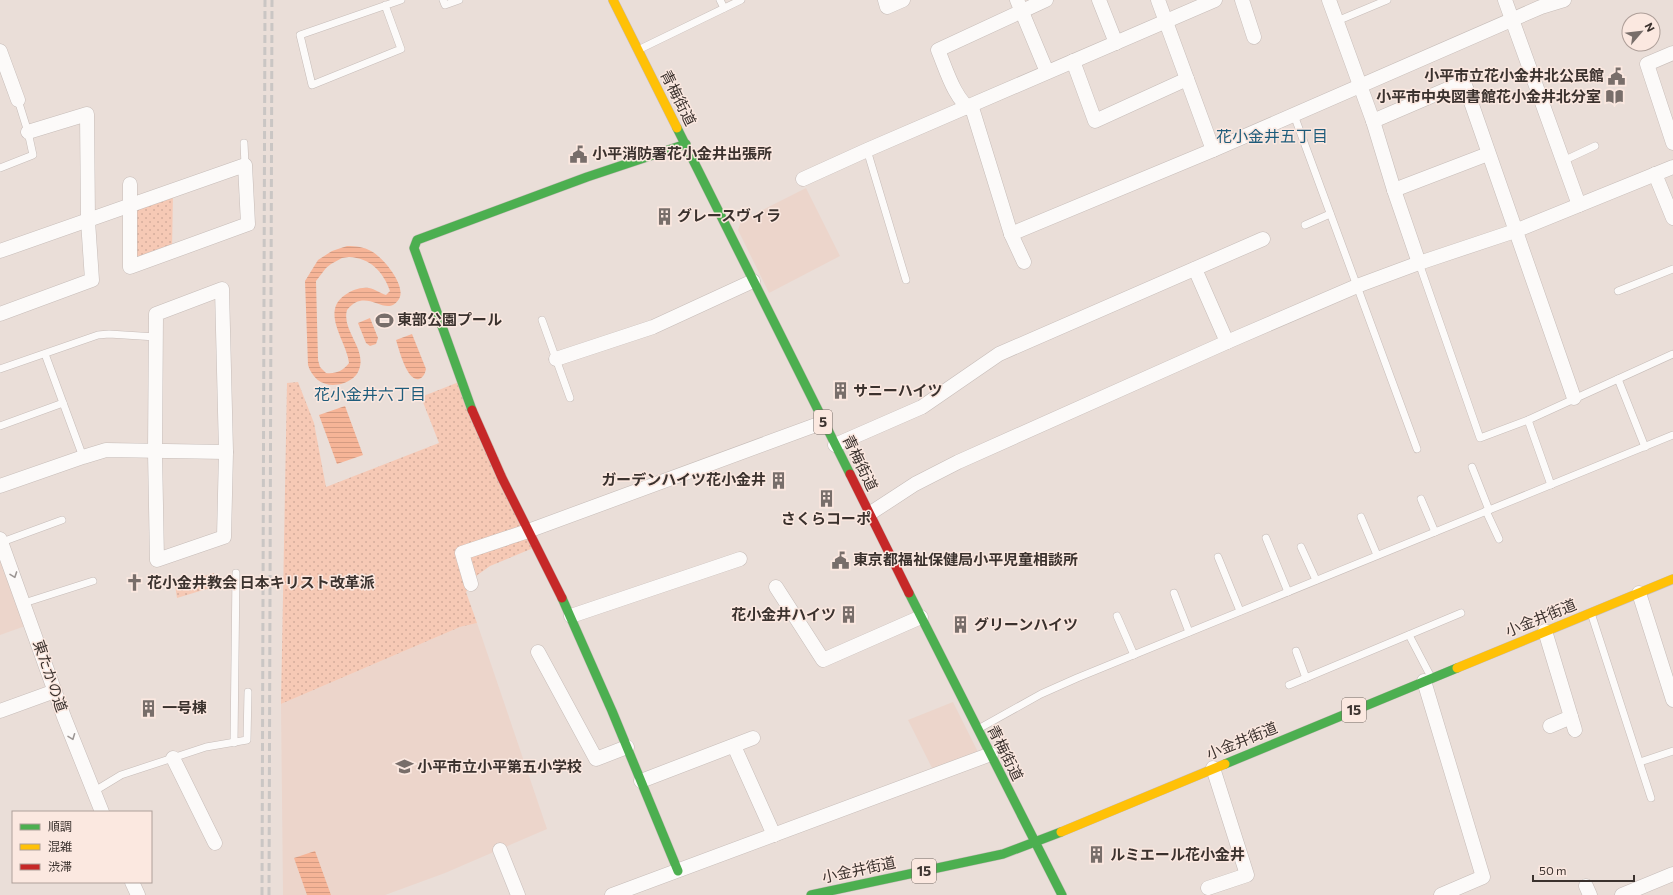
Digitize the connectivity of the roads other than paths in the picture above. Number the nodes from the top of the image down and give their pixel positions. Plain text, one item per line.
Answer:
1 (401, 0) edge
2 (442, 0) edge
3 (460, 0) edge
4 (613, 0) edge
5 (720, 0) edge
6 (741, 0) edge
7 (885, 0) edge
8 (903, 0) edge
9 (1046, 0) edge
10 (1099, 0) edge
11 (1158, 0) edge
12 (1215, 0) edge
13 (1242, 0) edge
14 (1329, 0) edge
15 (1386, 0) edge
16 (1505, 0) edge
17 (1564, 0) edge
18 (385, 5) junction
19 (1019, 5) edge
20 (724, 8) junction
21 (1512, 20) junction
22 (1166, 21) junction
23 (1337, 22) junction
24 (1254, 37) dead end
25 (1116, 43) junction
26 (638, 50) junction
27 (0, 51) edge
28 (1673, 53) edge
29 (1073, 61) junction
30 (1047, 72) junction
31 (1187, 79) junction
32 (1361, 86) junction
33 (18, 100) joint
34 (966, 107) junction
35 (1294, 115) junction
36 (1373, 121) junction
37 (28, 132) junction
38 (244, 143) dead end
39 (1673, 143) edge
40 (686, 144) junction
41 (1595, 146) dead end
42 (867, 150) junction
43 (1213, 150) junction
44 (1488, 154) junction
45 (1563, 161) junction
46 (244, 165) junction
47 (1673, 167) edge
48 (0, 168) edge
49 (1655, 174) junction
50 (803, 179) dead end
51 (130, 184) dead end
52 (1394, 190) junction
53 (129, 205) junction
54 (1579, 205) junction
55 (1330, 214) junction
56 (1673, 218) edge
57 (88, 221) junction
58 (1305, 225) dead end
59 (1515, 230) junction
60 (1011, 234) junction
61 (1263, 239) dead end
62 (0, 251) edge
63 (1024, 262) dead end
64 (1419, 263) junction
65 (1673, 268) edge
66 (1195, 269) junction
67 (906, 280) dead end
68 (753, 281) junction
69 (1357, 286) junction
70 (1618, 291) dead end
71 (0, 314) edge
72 (542, 320) dead end
73 (156, 337) junction
74 (1227, 342) junction
75 (45, 354) junction
76 (1673, 354) edge
77 (556, 359) junction
78 (0, 369) edge
79 (1618, 379) junction
80 (570, 398) dead end
81 (1574, 398) junction
82 (63, 403) junction
83 (1528, 420) junction
84 (824, 422) junction
85 (0, 426) edge
86 (1673, 435) edge
87 (835, 445) junction
88 (1645, 447) junction
89 (1417, 449) dead end
90 (155, 452) junction
91 (226, 452) junction
92 (83, 457) junction
93 (1472, 468) dead end
94 (1552, 485) junction
95 (0, 486) edge
96 (1421, 499) dead end
97 (1487, 510) junction
98 (869, 514) junction
99 (1361, 517) dead end
100 (62, 520) dead end
101 (528, 531) junction
102 (1435, 532) junction
103 (1266, 538) dead end
104 (1499, 539) dead end
105 (2, 546) edge
106 (1301, 547) dead end
107 (1377, 555) junction
108 (1218, 557) dead end
109 (740, 560) dead end
110 (236, 573) dead end
111 (1673, 579) edge
112 (1316, 580) junction
113 (93, 581) dead end
114 (471, 584) dead end
115 (776, 587) dead end
116 (1288, 592) junction
117 (1174, 593) dead end
118 (1639, 593) junction
119 (24, 603) junction
120 (1240, 611) junction
121 (1591, 612) junction
122 (1461, 613) dead end
123 (571, 616) junction
124 (1118, 616) dead end
125 (921, 617) junction
126 (1544, 631) junction
127 (1189, 632) junction
128 (1409, 635) junction
129 (1296, 651) dead end
130 (538, 652) dead end
131 (1134, 655) junction
132 (1306, 678) junction
133 (1428, 680) junction
134 (1289, 685) dead end
135 (55, 692) junction
136 (248, 692) dead end
137 (1673, 700) edge
138 (0, 711) edge
139 (1571, 717) junction
140 (1550, 726) dead end
141 (978, 730) junction
142 (1575, 730) dead end
143 (753, 738) dead end
144 (234, 742) junction
145 (734, 746) junction
146 (627, 747) junction
147 (1673, 751) edge
148 (991, 754) junction
149 (173, 758) junction
150 (1640, 762) junction
151 (1213, 768) junction
152 (641, 781) junction
153 (93, 792) junction
154 (1651, 798) dead end
155 (102, 811) edge
156 (774, 835) junction
157 (215, 843) dead end
158 (1035, 843) junction
159 (500, 850) dead end
160 (678, 871) junction
161 (1673, 874) edge
162 (132, 883) edge
163 (1208, 888) dead end
164 (138, 895) edge
165 (518, 895) edge
166 (612, 895) edge
167 (811, 895) edge
168 (1062, 895) edge
169 (1440, 895) edge
170 (1622, 895) edge

1 - 18 lane
2 - 3 lane
4 - 26 main road, 青梅街道 / 5
5 - 20 lane
6 - 20 lane
7 - 8 street
9 - 19 street
10 - 25 street
11 - 22 street
12 - 22 street
13 - 24 street
14 - 23 street
15 - 23 lane
16 - 21 street
17 - 21 street
18 - 18 lane
19 - 30 street
19 - 34 street
20 - 26 lane
21 - 32 street
21 - 45 street
22 - 25 street
22 - 31 street
23 - 32 street
25 - 29 street
26 - 40 main road, 青梅街道 / 5
27 - 33 street
28 - 39 street
29 - 30 street
29 - 31 street
30 - 34 street
31 - 43 street
32 - 35 street
32 - 36 street
33 - 37 lane
34 - 42 street
34 - 60 street
35 - 43 street
35 - 55 lane
36 - 44 street
36 - 52 street
37 - 48 lane
37 - 57 street
38 - 46 lane
40 - 68 main road, 青梅街道 / 5
40 - 101 main road
41 - 45 lane
42 - 50 street
42 - 67 lane
43 - 60 street
44 - 52 street
44 - 59 street
45 - 54 street
46 - 53 street
46 - 53 street
47 - 49 street
49 - 54 street
49 - 56 street
51 - 53 street
52 - 64 street
53 - 57 street
54 - 59 street
55 - 58 lane
55 - 69 lane
57 - 62 street
57 - 71 street
59 - 64 street
59 - 81 street
60 - 63 street
61 - 66 street
64 - 69 street
64 - 83 lane
65 - 70 lane
66 - 74 street
66 - 87 street
68 - 77 street
68 - 84 main road, 青梅街道 / 5
69 - 74 street
69 - 89 lane
72 - 77 lane
73 - 75 lane
73 - 90 street
73 - 91 street
74 - 98 street
75 - 78 lane
75 - 82 lane
76 - 79 lane
77 - 80 lane
79 - 81 lane
79 - 88 lane
81 - 83 lane
82 - 85 lane
82 - 92 lane
83 - 94 lane
84 - 87 main road, 青梅街道 / 5
84 - 101 street
86 - 88 lane
87 - 98 main road, 青梅街道 / 5
88 - 94 lane
90 - 91 street
90 - 91 street
90 - 92 street
92 - 95 street
93 - 97 lane
94 - 97 lane
96 - 102 lane
97 - 102 lane
97 - 104 lane
98 - 125 main road, 青梅街道 / 5
99 - 107 lane
100 - 105 lane
101 - 114 street
101 - 123 main road
102 - 107 lane
103 - 116 lane
105 -> 119 street, 東たかの道
106 - 112 lane
107 - 112 lane
108 - 120 lane
109 - 123 street
110 - 144 lane
111 - 118 main road, 小金井街道 / 15
112 - 116 lane
113 - 119 lane
115 - 125 street
116 - 120 lane
117 - 127 lane
118 - 121 main road, 小金井街道 / 15
118 - 137 street
119 - 135 street, 東たかの道
120 - 127 lane
121 - 126 main road, 小金井街道 / 15
121 - 150 lane
122 - 128 lane
123 - 146 main road
124 - 131 lane
125 - 141 main road, 青梅街道 / 5
126 - 133 main road, 小金井街道 / 15
126 - 139 street
127 - 131 lane
128 - 132 lane
128 - 133 lane
129 - 132 lane
130 - 146 street
131 - 141 lane
132 - 134 lane
133 - 151 main road, 小金井街道 / 15
133 - 169 street
135 - 138 street
135 -> 153 street, 東たかの道
136 - 144 lane
139 - 140 street
139 - 142 street
141 - 148 main road, 青梅街道 / 5
143 - 145 street
144 - 149 lane
145 - 152 street
145 - 156 street
146 - 152 main road
147 - 150 lane
148 - 156 street
148 - 158 main road, 青梅街道 / 5
149 - 153 lane
149 - 157 street
150 - 154 lane
151 - 158 main road, 小金井街道 / 15
151 - 163 street
152 - 160 main road
153 - 155 street, 東たかの道
156 - 160 street
158 - 167 main road, 小金井街道 / 15
158 - 168 main road, 青梅街道 / 5
159 - 165 street
160 - 166 street
161 - 170 street
162 - 164 street

